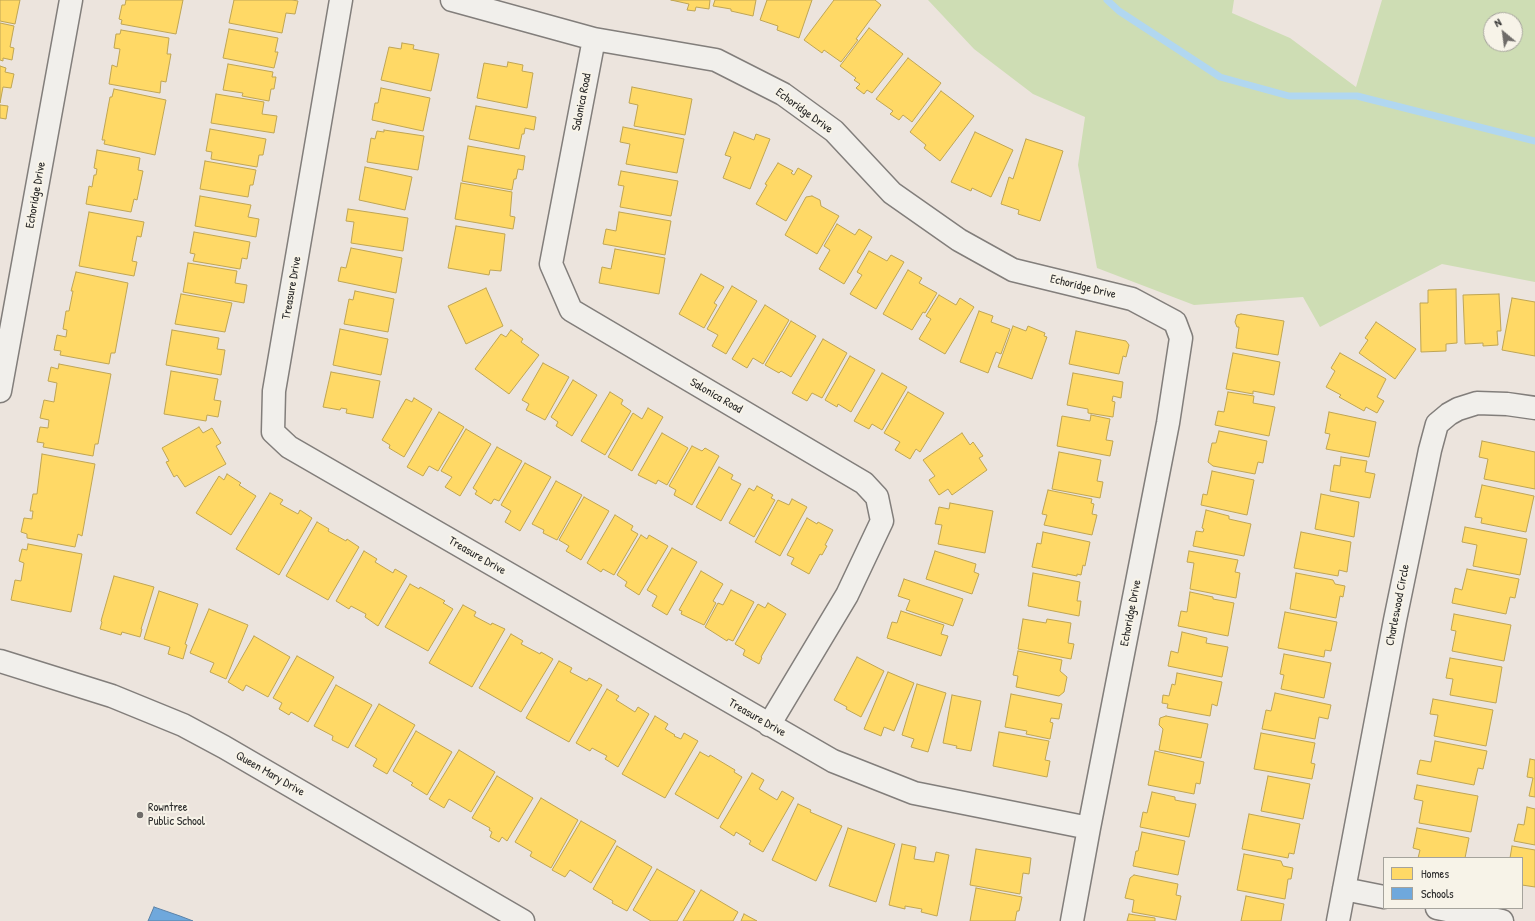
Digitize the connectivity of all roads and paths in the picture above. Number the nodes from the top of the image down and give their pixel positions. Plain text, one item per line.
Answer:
1 (71, 0) edge
2 (341, 0) edge
3 (452, 0) edge
4 (594, 39) junction
5 (2, 369) edge
6 (0, 391) edge
7 (1535, 408) edge
8 (0, 661) edge
9 (769, 725) junction
10 (1089, 828) junction
11 (1344, 890) junction
12 (1383, 897) edge
13 (1442, 909) edge
14 (523, 921) edge
15 (1072, 921) edge
16 (1338, 921) edge
17 (1502, 921) edge

1 - 5 street, Echoridge Drive
2 - 9 street, Treasure Drive
3 - 4 street, Echoridge Drive
4 - 9 street, Salonica Road
4 - 10 street, Echoridge Drive
5 - 6 street, Echoridge Drive
7 - 11 street, Charleswood Circle
8 - 14 street, Queen Mary Drive
9 - 10 street, Treasure Drive
10 - 15 street, Echoridge Drive
11 - 12 street
11 - 16 street, Charleswood Circle
13 - 17 street

